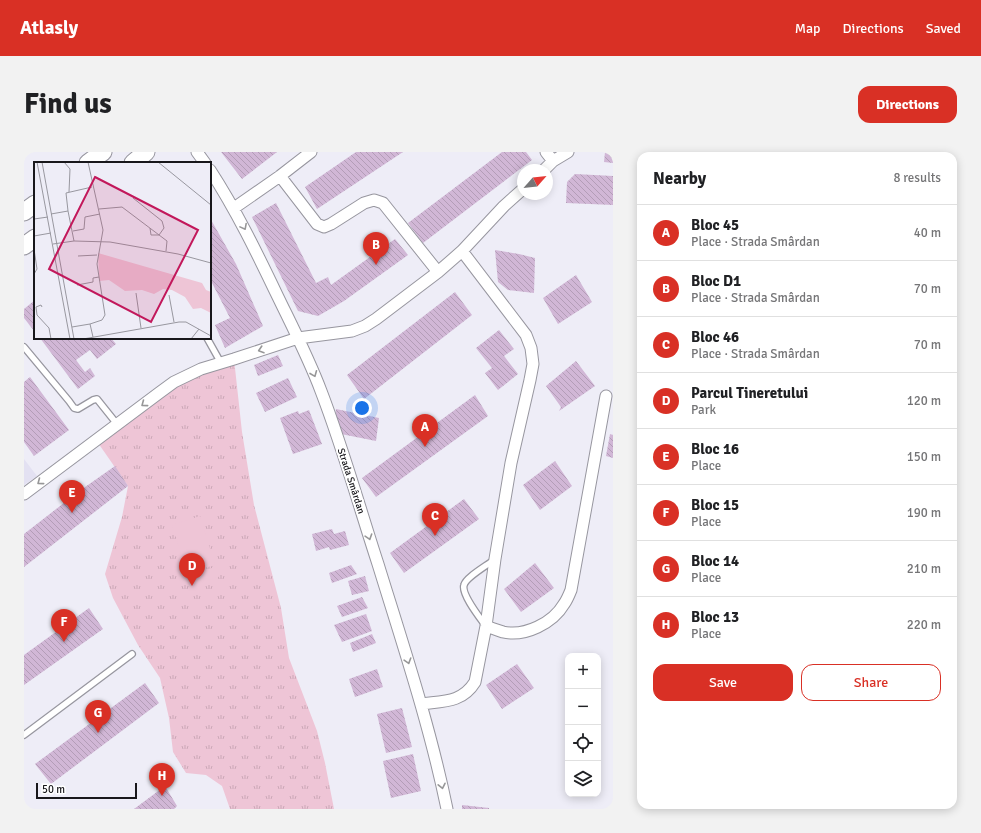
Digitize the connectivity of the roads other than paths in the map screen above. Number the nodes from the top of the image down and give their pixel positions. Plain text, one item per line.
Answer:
1 (103, 152) edge
2 (146, 152) edge
3 (197, 152) edge
4 (311, 152) edge
5 (546, 152) edge
6 (568, 152) edge
7 (553, 161) junction
8 (89, 162) edge
9 (135, 162) edge
10 (204, 162) edge
11 (550, 164) edge
12 (211, 172) edge
13 (280, 176) junction
14 (517, 194) edge
15 (34, 205) edge
16 (234, 208) junction
17 (24, 212) edge
18 (34, 239) edge
19 (24, 246) edge
20 (462, 251) junction
21 (438, 272) junction
22 (298, 338) junction
23 (208, 339) edge
24 (24, 347) edge
25 (221, 363) junction
26 (606, 396) dead end
27 (117, 424) junction
28 (24, 494) edge
29 (495, 559) junction
30 (486, 626) junction
31 (132, 654) dead end
32 (421, 704) junction
33 (24, 734) edge
34 (447, 809) edge

1 - 8 main road
2 - 9 main road
3 - 10 street
4 - 13 street
5 - 7 street
6 - 7 street
7 - 11 street
12 - 16 street, Strada Smârdan
13 - 16 street
13 - 21 street
14 - 20 street
15 - 17 main road
16 -> 22 street, Strada Smârdan
18 - 19 main road
20 - 21 street
20 - 29 street
21 - 22 street
22 -> 25 street
22 -> 32 street, Strada Smârdan
23 - 25 lane
24 - 27 lane
25 -> 27 street
26 - 30 street
27 -> 28 street
29 - 30 street
29 - 30 lane
30 - 32 street
31 - 33 lane
32 -> 34 street, Strada Smârdan

